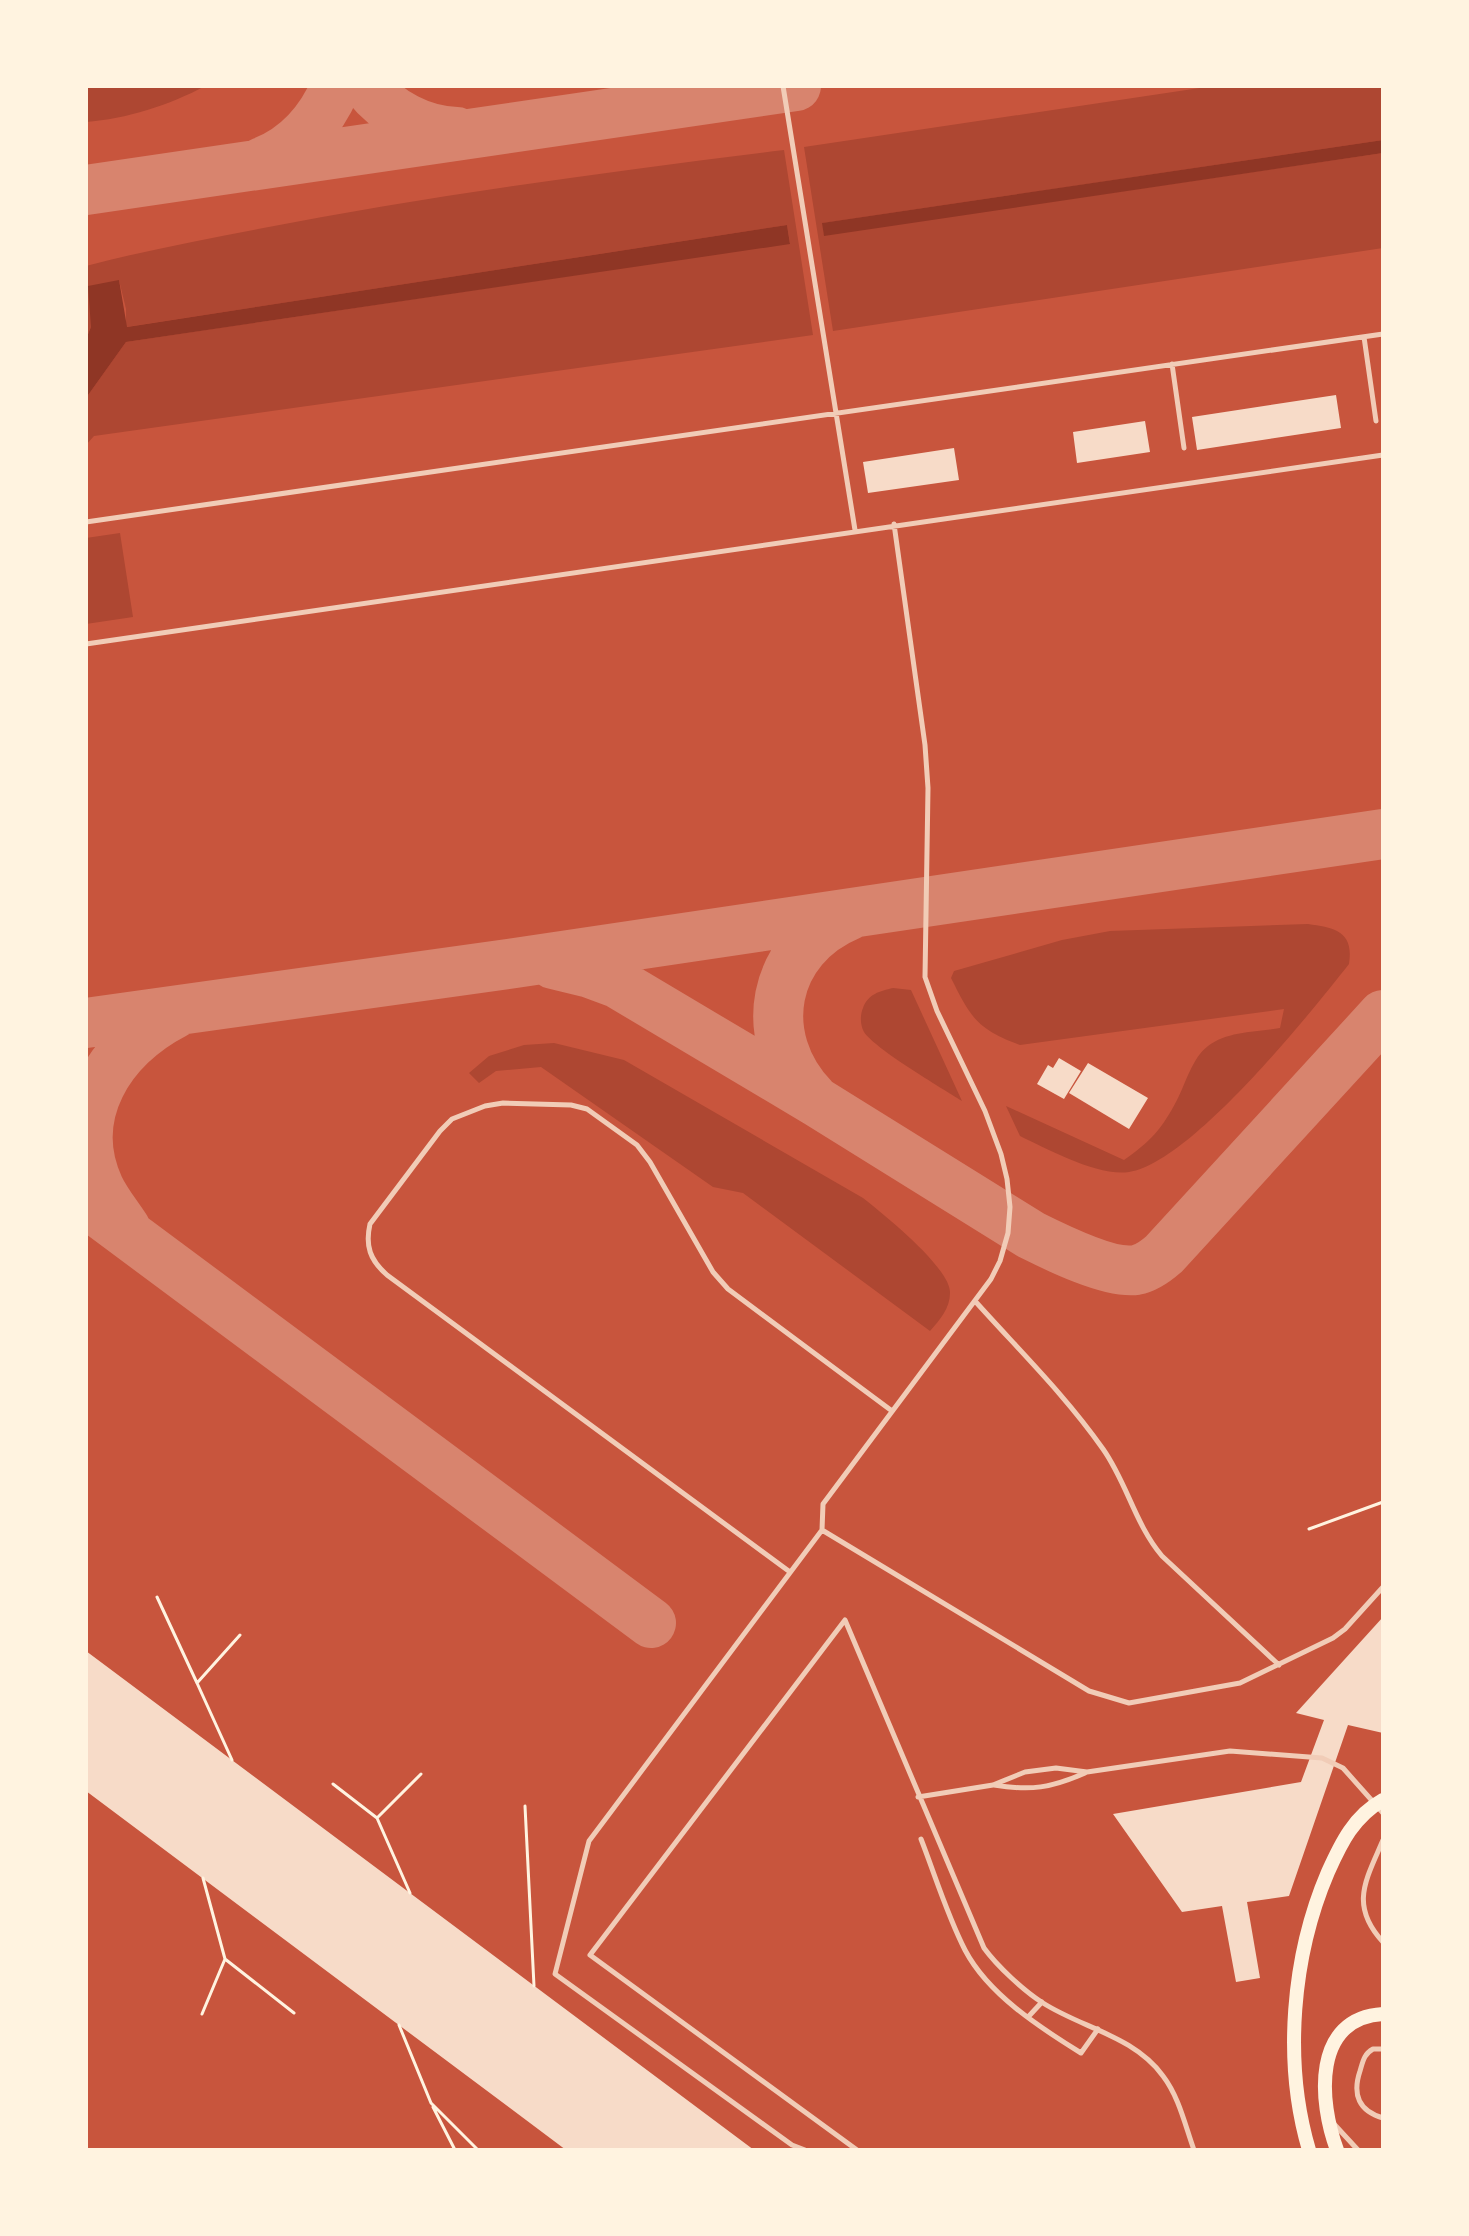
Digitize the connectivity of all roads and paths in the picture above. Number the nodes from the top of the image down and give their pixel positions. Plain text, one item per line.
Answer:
1 (783, 86) edge
2 (1383, 334) edge
3 (1364, 337) junction
4 (1172, 364) junction
5 (835, 413) junction
6 (1376, 421) dead end
7 (1184, 448) dead end
8 (1383, 455) edge
9 (86, 522) edge
10 (894, 524) junction
11 (855, 530) junction
12 (86, 644) edge
13 (975, 1301) junction
14 (892, 1411) junction
15 (1383, 1502) edge
16 (1309, 1529) dead end
17 (822, 1530) junction
18 (790, 1572) junction
19 (1383, 1587) edge
20 (157, 1597) dead end
21 (240, 1635) dead end
22 (1279, 1665) junction
23 (197, 1683) junction
24 (232, 1760) dead end
25 (1087, 1772) junction
26 (421, 1774) dead end
27 (333, 1784) dead end
28 (993, 1785) junction
29 (1383, 1789) edge
30 (918, 1797) junction
31 (1383, 1800) edge
32 (525, 1806) dead end
33 (1383, 1813) edge
34 (377, 1818) junction
35 (1358, 1818) junction
36 (921, 1839) dead end
37 (1383, 1840) edge
38 (203, 1878) dead end
39 (410, 1893) dead end
40 (1383, 1942) edge
41 (225, 1959) junction
42 (534, 1986) dead end
43 (1042, 2002) junction
44 (1383, 2003) edge
45 (294, 2013) dead end
46 (202, 2014) dead end
47 (1383, 2014) edge
48 (1029, 2016) junction
49 (399, 2025) dead end
50 (1098, 2029) junction
51 (1344, 2029) junction
52 (1383, 2049) edge
53 (431, 2103) junction
54 (1383, 2118) edge
55 (1329, 2120) junction
56 (793, 2148) edge
57 (455, 2150) edge
58 (478, 2150) edge
59 (805, 2150) edge
60 (857, 2150) edge
61 (1194, 2150) edge
62 (1309, 2150) edge
63 (1337, 2150) edge
64 (1358, 2150) edge

1 - 5 lane
2 - 3 lane
3 - 4 lane
3 - 6 lane
4 - 5 lane
4 - 7 lane
5 - 9 lane
5 - 11 lane
8 - 10 lane
10 - 11 lane
10 - 13 lane
11 - 12 lane
13 - 14 lane
13 - 22 lane
14 - 17 lane
14 - 18 lane
15 - 16 path
17 - 18 lane
17 - 22 lane
18 - 56 lane
19 - 22 lane
20 - 23 path
21 - 23 path
23 - 24 path
25 - 28 lane
25 - 28 lane
25 - 33 lane
26 - 34 path
27 - 34 path
28 - 30 lane
29 - 35 main road
30 - 43 lane
30 - 60 lane
31 - 35 main road
32 - 42 path
34 - 39 path
35 - 62 main road
36 - 48 lane
37 - 40 lane
38 - 41 path
41 - 45 path
41 - 46 path
43 - 48 lane
43 - 50 lane
44 - 51 main road
47 - 51 main road
48 - 50 lane
49 - 53 path
50 - 61 lane
51 - 55 main road
52 - 54 lane
53 - 57 path
53 - 58 path
55 - 63 main road
55 - 64 lane
56 - 59 lane

